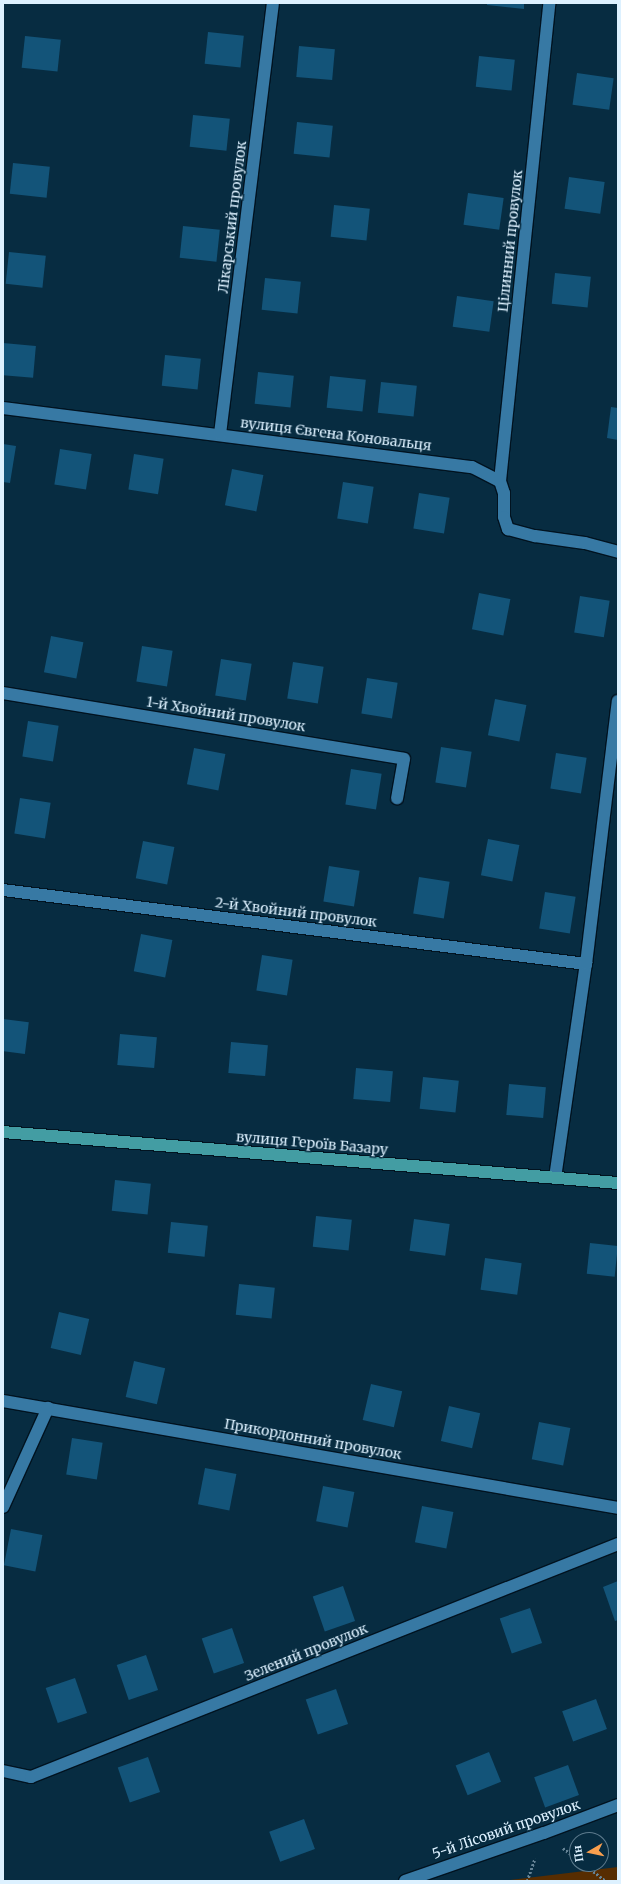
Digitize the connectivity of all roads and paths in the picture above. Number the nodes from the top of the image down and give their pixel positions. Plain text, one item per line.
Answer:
1 (273, 3) edge
2 (549, 3) edge
3 (3, 408) edge
4 (220, 434) junction
5 (500, 481) junction
6 (618, 552) edge
7 (3, 693) edge
8 (618, 701) edge
9 (397, 798) dead end
10 (3, 890) edge
11 (586, 964) junction
12 (3, 1132) edge
13 (555, 1178) junction
14 (618, 1183) edge
15 (3, 1401) edge
16 (48, 1408) junction
17 (3, 1507) edge
18 (618, 1508) edge
19 (618, 1544) edge
20 (3, 1771) edge
21 (618, 1805) edge
22 (594, 1872) edge
23 (404, 1881) edge
24 (606, 1881) edge

1 - 4 street, Лікарський провулок
2 - 5 street, Цілинний провулок
3 - 4 street, вулиця Євгена Коновальця
4 - 5 street, вулиця Євгена Коновальця
5 - 6 street
7 - 9 street, 1-й Хвойний провулок
8 - 11 street
10 - 11 street, 2-й Хвойний провулок
11 - 13 street
12 - 13 main road, вулиця Героїв Базару
13 - 14 main road, вулиця Героїв Базару
15 - 16 street, Прикордонний провулок
16 - 17 street
16 - 18 street, Прикордонний провулок
19 - 20 street, Зелений провулок
21 - 23 street, 5-й Лісовий провулок
22 - 24 path

